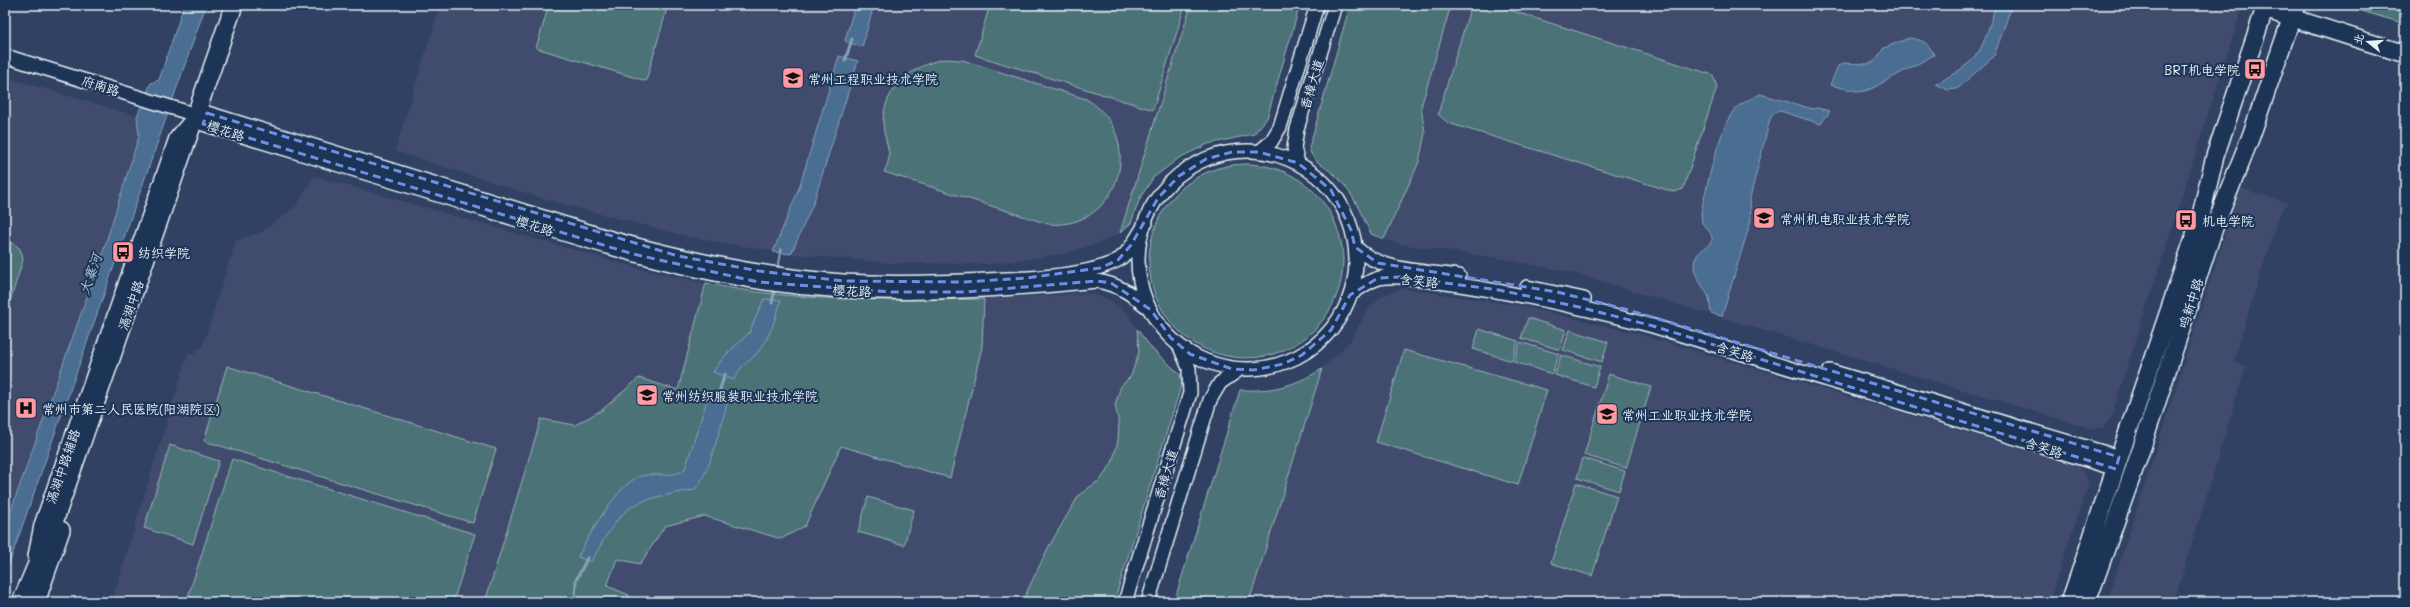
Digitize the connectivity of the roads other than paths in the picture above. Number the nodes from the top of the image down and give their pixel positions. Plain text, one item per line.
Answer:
1 (234, 5) edge
2 (244, 5) edge
3 (1317, 5) edge
4 (1335, 5) edge
5 (2265, 7) edge
6 (2294, 11) edge
7 (2405, 44) edge
8 (2405, 54) edge
9 (5, 56) edge
10 (202, 117) junction
11 (1259, 152) junction
12 (1298, 164) junction
13 (1146, 223) junction
14 (1355, 247) junction
15 (788, 280) junction
16 (1350, 295) junction
17 (1151, 310) junction
18 (1179, 345) junction
19 (1240, 369) junction
20 (2118, 463) junction
21 (21, 602) edge
22 (36, 602) edge
23 (1125, 602) edge
24 (1148, 602) edge
25 (2070, 602) edge
26 (2087, 602) edge

1 - 10 main road, 滆湖中路
2 - 10 main road, 滆湖中路
3 - 11 street, 香樟大道
4 - 12 street, 香樟大道
5 - 6 main road
5 - 20 main road, 鸣新中路
6 - 7 main road
6 - 8 main road
6 - 26 main road, 鸣新中路
9 - 10 street, 府南路
10 - 15 street, 樱花路
10 - 21 main road, 滆湖中路
10 - 22 main road, 滆湖中路
11 - 12 street
11 - 13 street
12 - 14 street
13 - 15 street, 樱花路
13 - 17 street
14 - 16 street
14 - 20 street, 含笑路
15 - 17 street, 樱花路
16 - 19 street
16 - 20 street, 含笑路
17 - 18 street
18 - 19 street
18 - 23 street, 香樟大道
19 - 24 street, 香樟大道
20 - 25 main road, 鸣新中路

